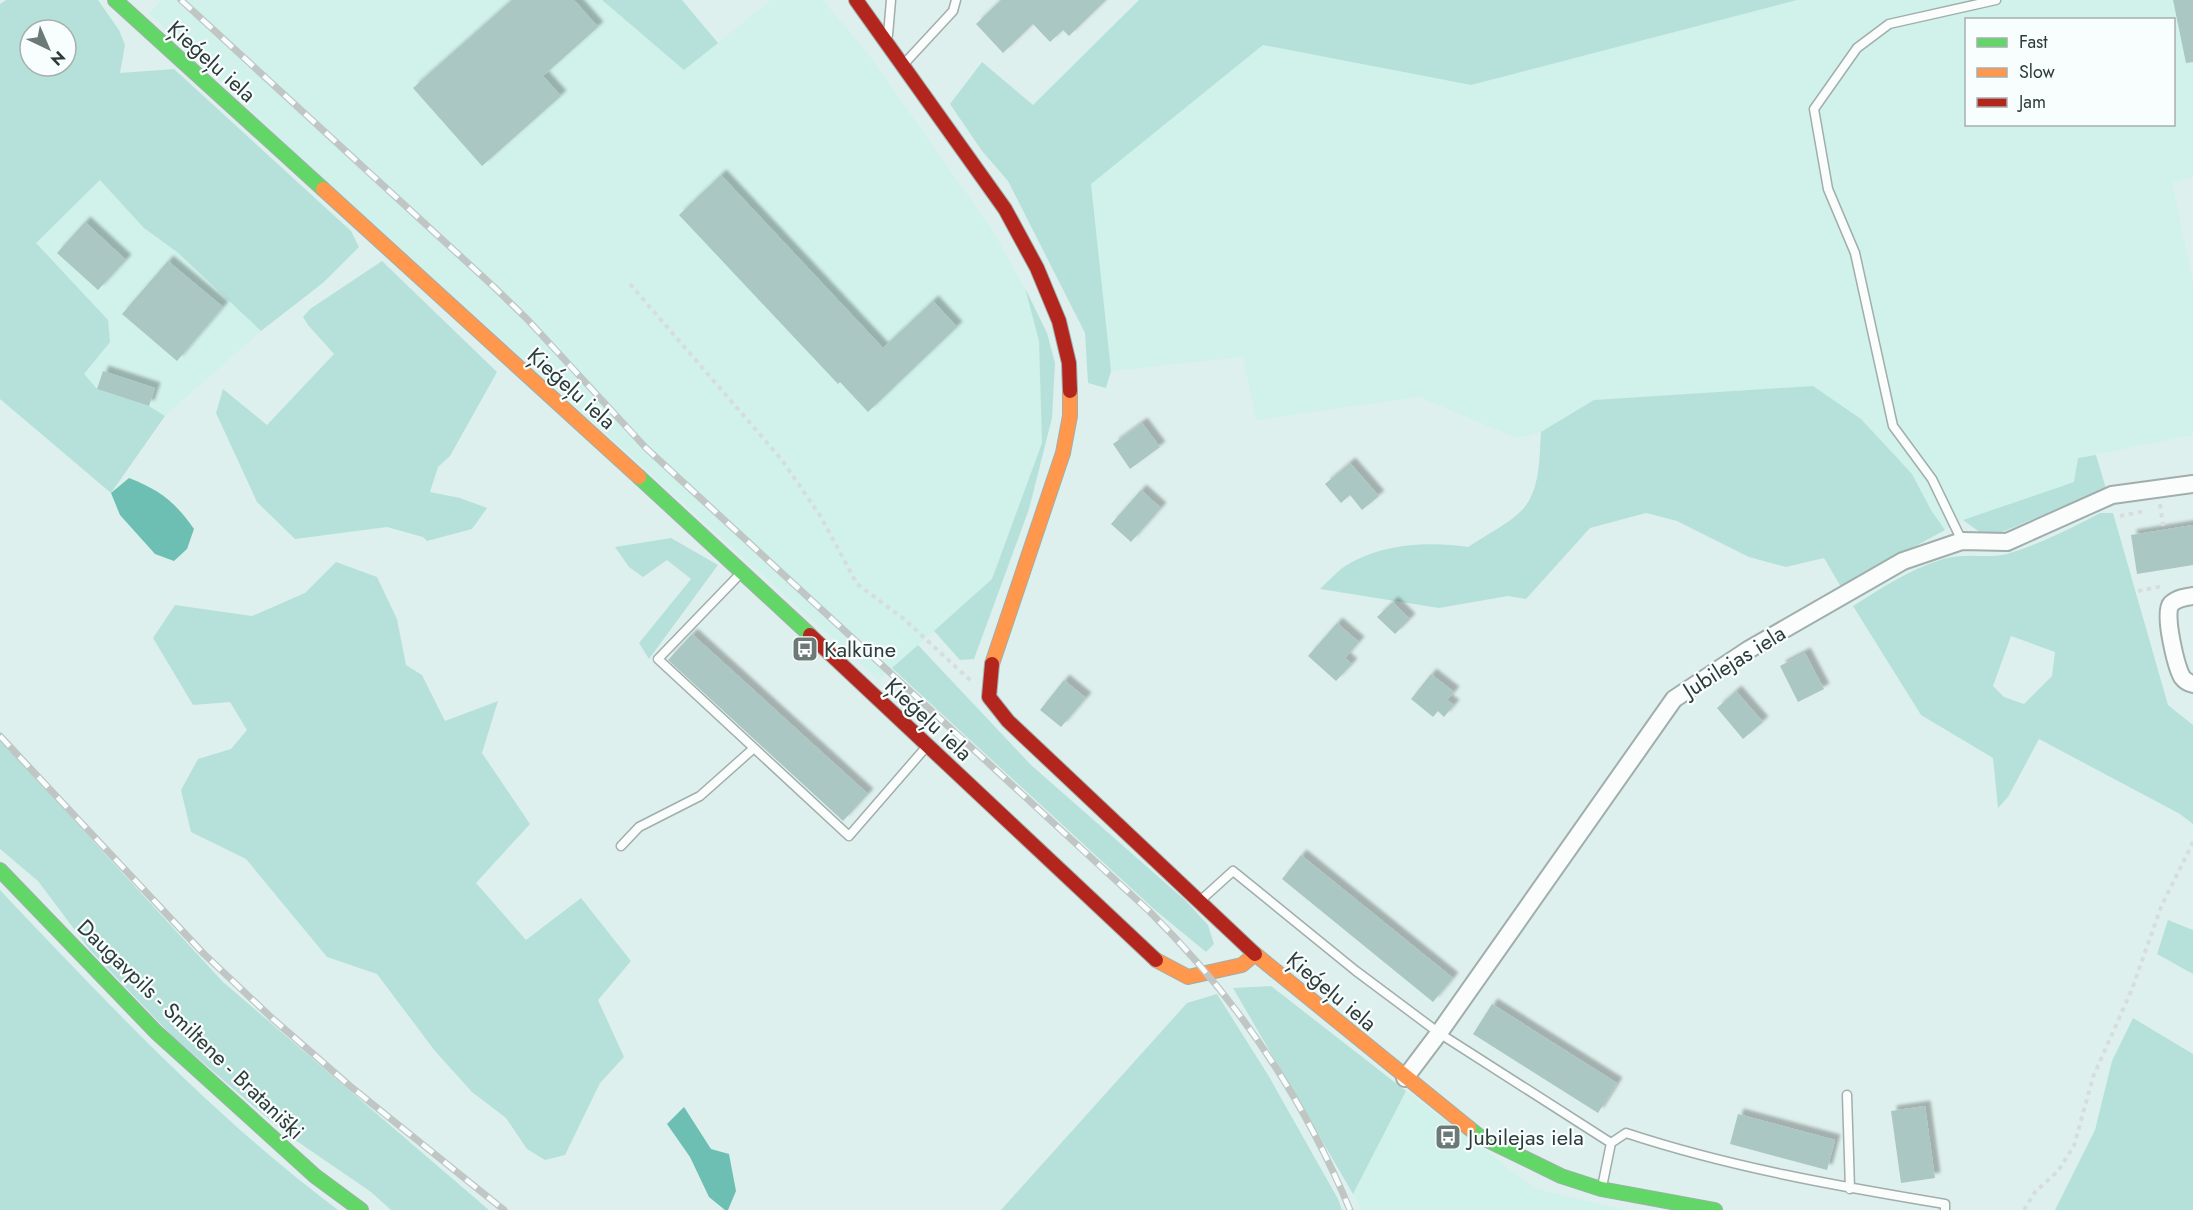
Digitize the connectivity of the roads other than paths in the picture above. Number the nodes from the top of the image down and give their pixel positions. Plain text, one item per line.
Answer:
1 (115, 0) edge
2 (856, 0) edge
3 (891, 0) edge
4 (956, 0) edge
5 (1996, 0) edge
6 (887, 42) junction
7 (903, 65) junction
8 (2193, 484) edge
9 (1962, 542) junction
10 (742, 571) junction
11 (2193, 596) edge
12 (2193, 684) edge
13 (927, 746) junction
14 (754, 748) junction
15 (621, 846) dead end
16 (0, 870) edge
17 (1199, 902) junction
18 (1255, 954) junction
19 (1440, 1033) junction
20 (1405, 1078) junction
21 (1847, 1095) dead end
22 (1611, 1143) junction
23 (1601, 1189) junction
24 (1850, 1189) junction
25 (361, 1210) edge
26 (1715, 1210) edge
27 (1945, 1210) edge

1 - 10 street, Ķieģeļu iela
2 - 6 street
3 - 6 lane
4 - 7 lane
5 - 9 lane
6 - 7 street
7 - 17 street
8 - 9 street, Jubilejas iela
9 - 19 street, Jubilejas iela
10 - 13 street, Ķieģeļu iela
10 - 14 lane
11 - 12 street
13 - 14 lane
13 - 18 street, Ķieģeļu iela
14 - 15 lane
16 - 25 street, Daugavpils - Smiltene - Bratanišķi
17 - 18 street
17 - 19 lane
18 - 20 street, Ķieģeļu iela
19 - 20 street, Jubilejas iela
19 - 22 lane
20 - 23 street, Ķieģeļu iela
21 - 24 lane
22 - 23 lane
22 - 24 lane
23 - 26 street, Ķieģeļu iela
24 - 27 lane

